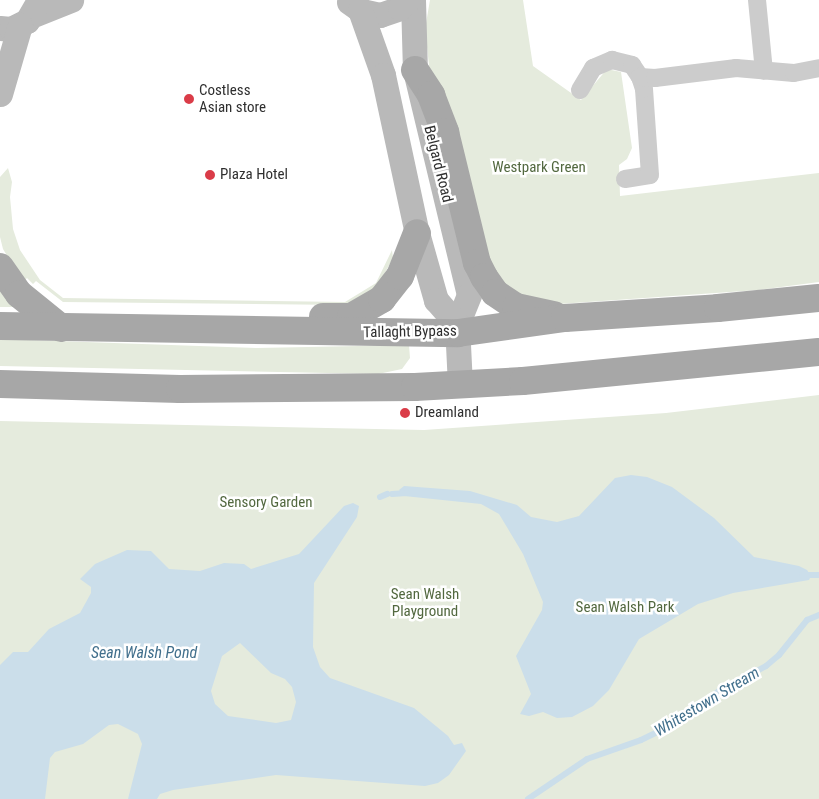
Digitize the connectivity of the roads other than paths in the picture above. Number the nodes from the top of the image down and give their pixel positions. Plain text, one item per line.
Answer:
1 (72, 0) edge
2 (408, 0) edge
3 (413, 0) edge
4 (757, 0) edge
5 (349, 3) edge
6 (23, 17) edge
7 (819, 68) edge
8 (415, 70) junction
9 (764, 71) junction
10 (640, 77) junction
11 (580, 90) dead end
12 (0, 94) edge
13 (625, 178) dead end
14 (417, 233) junction
15 (0, 267) edge
16 (819, 298) edge
17 (565, 318) junction
18 (0, 326) edge
19 (61, 328) junction
20 (457, 328) junction
21 (148, 329) junction
22 (819, 352) edge
23 (0, 384) edge
24 (460, 385) junction

1 - 6 main road
2 - 5 main road
3 - 8 main road, Belgard Road
4 - 9 street
5 - 14 main road
6 - 12 main road
7 - 9 street
8 - 17 main road
8 - 20 main road, Belgard Road
9 - 10 street
10 - 11 street
10 - 13 street
14 - 20 main road
14 - 21 main road
15 - 19 main road
16 - 17 main road, Tallaght Bypass
17 - 20 main road, Tallaght Bypass
18 - 19 main road, Tallaght Bypass
19 - 21 main road, Tallaght Bypass
20 - 21 main road, Tallaght Bypass
20 - 24 main road, Belgard Road
22 - 24 main road
23 - 24 main road

